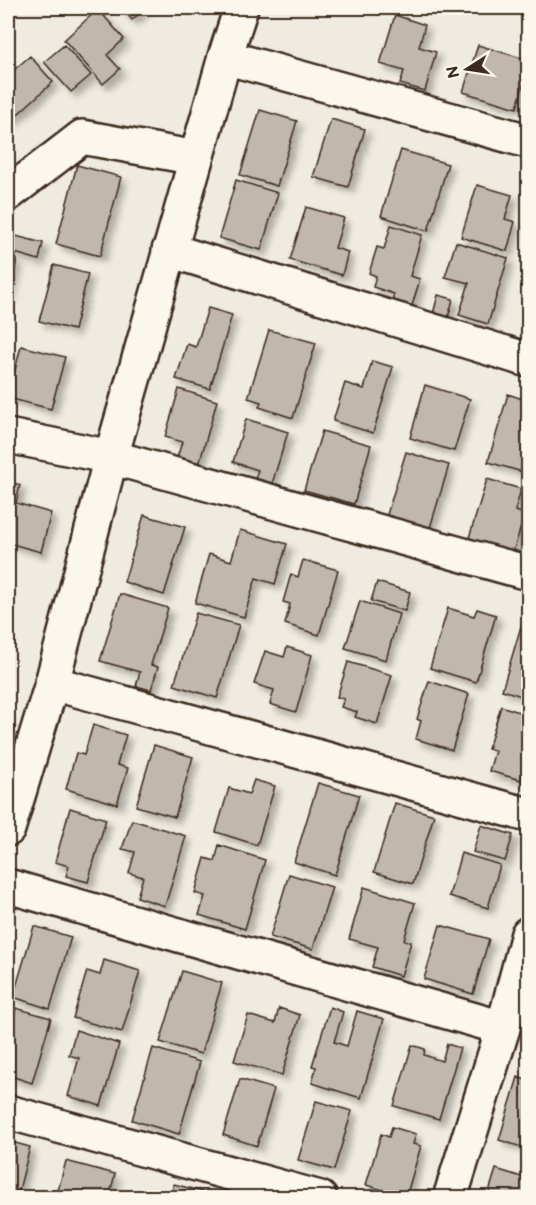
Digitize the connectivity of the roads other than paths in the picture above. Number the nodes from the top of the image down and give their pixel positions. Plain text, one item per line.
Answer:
1 (241, 8) edge
2 (225, 57) junction
3 (528, 141) edge
4 (196, 158) junction
5 (8, 194) edge
6 (169, 250) junction
7 (528, 360) edge
8 (8, 436) edge
9 (111, 458) junction
10 (528, 573) edge
11 (52, 683) junction
12 (528, 815) edge
13 (8, 830) edge
14 (8, 886) edge
15 (528, 934) edge
16 (503, 1028) junction
17 (8, 1112) edge
18 (320, 1197) edge
19 (450, 1197) edge

1 - 2 street
2 - 3 street
2 - 4 street
4 - 5 street
4 - 6 street
6 - 7 street
6 - 9 street
8 - 9 street
9 - 10 street
9 - 11 street
11 - 12 street
11 - 13 street
14 - 16 street
15 - 16 street
16 - 19 street
17 - 18 street

